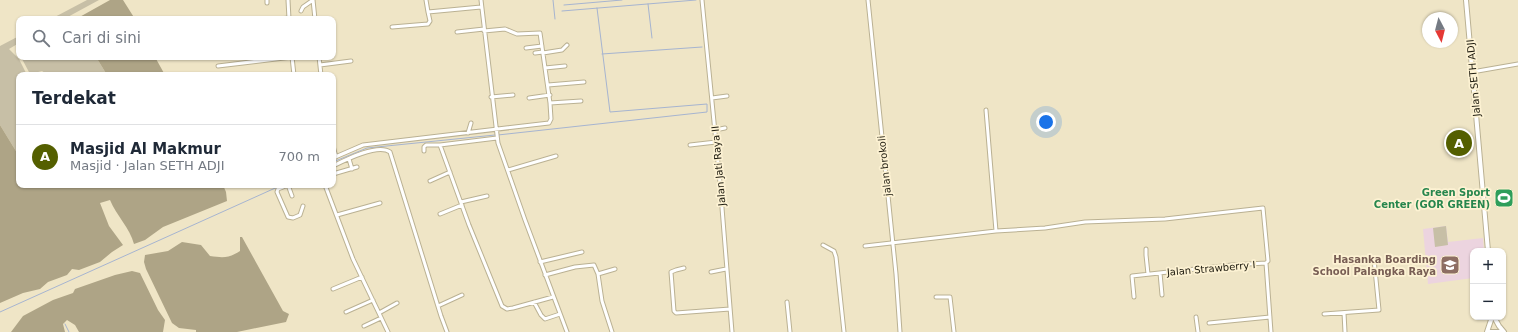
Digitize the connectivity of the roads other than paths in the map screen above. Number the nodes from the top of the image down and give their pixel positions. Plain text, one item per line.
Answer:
1 (288, 0) edge
2 (313, 0) edge
3 (426, 0) edge
4 (481, 0) edge
5 (702, 0) edge
6 (868, 0) edge
7 (1466, 0) edge
8 (481, 7) junction
9 (301, 11) dead end
10 (428, 12) junction
11 (289, 16) edge
12 (315, 16) edge
13 (392, 27) dead end
14 (484, 30) junction
15 (457, 32) dead end
16 (567, 45) dead end
17 (542, 46) junction
18 (526, 48) dead end
19 (535, 53) dead end
20 (543, 53) junction
21 (267, 60) edge
22 (292, 60) edge
23 (319, 60) edge
24 (351, 60) dead end
25 (1518, 64) edge
26 (320, 65) junction
27 (218, 66) dead end
28 (565, 66) dead end
29 (545, 68) junction
30 (294, 72) edge
31 (321, 72) edge
32 (1472, 72) junction
33 (584, 82) dead end
34 (548, 85) junction
35 (513, 95) dead end
36 (550, 96) junction
37 (727, 96) dead end
38 (492, 97) junction
39 (529, 98) dead end
40 (712, 98) junction
41 (581, 101) dead end
42 (550, 103) junction
43 (986, 110) dead end
44 (471, 123) dead end
45 (725, 128) dead end
46 (715, 130) junction
47 (468, 133) junction
48 (496, 134) junction
49 (716, 142) junction
50 (440, 144) junction
51 (690, 145) dead end
52 (424, 151) dead end
53 (556, 156) dead end
54 (336, 157) edge
55 (350, 159) junction
56 (336, 165) edge
57 (356, 167) dead end
58 (352, 169) junction
59 (508, 170) junction
60 (450, 172) junction
61 (336, 173) edge
62 (430, 181) dead end
63 (280, 188) edge
64 (289, 188) edge
65 (326, 188) edge
66 (292, 196) dead end
67 (487, 196) dead end
68 (380, 203) dead end
69 (462, 204) junction
70 (303, 206) dead end
71 (440, 214) dead end
72 (337, 215) junction
73 (996, 231) junction
74 (892, 243) junction
75 (823, 245) dead end
76 (865, 246) dead end
77 (1488, 248) edge
78 (1146, 249) dead end
79 (582, 252) dead end
80 (540, 262) junction
81 (1353, 262) dead end
82 (1266, 263) junction
83 (684, 268) dead end
84 (615, 269) dead end
85 (726, 269) junction
86 (711, 272) dead end
87 (1160, 273) junction
88 (598, 274) junction
89 (1148, 274) junction
90 (545, 275) junction
91 (362, 277) junction
92 (333, 289) dead end
93 (462, 295) dead end
94 (1162, 295) dead end
95 (553, 297) junction
96 (936, 297) dead end
97 (1134, 297) dead end
98 (373, 300) junction
99 (534, 302) junction
100 (787, 302) dead end
101 (397, 304) dead end
102 (438, 306) junction
103 (730, 309) junction
104 (346, 312) dead end
105 (379, 313) junction
106 (1344, 313) junction
107 (560, 314) junction
108 (1324, 314) dead end
109 (1196, 317) dead end
110 (1270, 317) junction
111 (381, 318) junction
112 (1492, 320) edge
113 (1495, 320) edge
114 (1209, 323) dead end
115 (364, 326) dead end
116 (388, 332) edge
117 (448, 332) edge
118 (567, 332) edge
119 (612, 332) edge
120 (732, 332) edge
121 (790, 332) edge
122 (844, 332) edge
123 (900, 332) edge
124 (954, 332) edge
125 (1198, 332) edge
126 (1271, 332) edge
127 (1345, 332) edge
128 (1488, 332) edge
129 (1504, 332) edge

1 - 11 street
2 - 9 street
2 - 12 street
3 - 10 street
4 - 8 street
5 - 40 street, Jalan Jati Raya II
6 - 74 street, jalan brokoli
7 - 32 street, Jalan SETH ADJI
8 - 10 street
8 - 14 street
10 - 13 street
14 - 15 street
14 - 17 street
14 - 38 street
16 - 20 street
17 - 18 street
17 - 20 street
19 - 20 street
20 - 29 street
21 - 27 street
22 - 30 street
23 - 26 street
24 - 26 street
25 - 32 street
26 - 31 street
28 - 29 street
29 - 34 street
32 - 77 street, Jalan SETH ADJI
33 - 34 street
34 - 36 street
35 - 38 street
36 - 39 street
36 - 42 street
37 - 40 street
38 - 48 street
40 - 46 street, Jalan Jati Raya II
41 - 42 street
42 - 48 street
43 - 73 street
44 - 47 street
45 - 46 street
46 - 49 street, Jalan Jati Raya II
47 - 48 street
47 - 54 street
48 - 50 street
48 - 59 street
49 - 51 street
49 - 85 street, Jalan Jati Raya II
50 - 52 street
50 - 60 street
53 - 59 street
55 - 56 street
55 - 58 street
55 - 102 street
57 - 58 street
58 - 61 street
59 - 80 street
60 - 62 street
60 - 69 street
63 - 70 street
64 - 66 street
65 - 72 street
67 - 69 street
68 - 72 street
69 - 71 street
69 - 99 street
72 - 91 street
73 - 74 street
73 - 82 street
74 - 76 street
74 - 123 street, jalan brokoli
75 - 122 street
78 - 89 street
79 - 80 street
80 - 90 street
81 - 106 street
82 - 87 street, Jalan Strawberry I
82 - 110 street, Jalan Strawberry I
83 - 103 street
84 - 88 street
85 - 86 street
85 - 103 street, Jalan Jati Raya II
87 - 89 street, Jalan Strawberry I
87 - 94 street
88 - 90 street
88 - 119 street
89 - 97 street, Jalan Strawberry I
90 - 95 street
91 - 92 street
91 - 98 street
93 - 102 street
95 - 99 street
95 - 107 street
96 - 124 street
98 - 104 street
98 - 105 street
99 - 107 street
100 - 121 street
101 - 105 street
102 - 117 street
103 - 120 street, Jalan Jati Raya II
105 - 111 street
106 - 108 street
106 - 127 street
107 - 118 street
109 - 125 street
110 - 114 street
110 - 126 street, Jalan Strawberry I
111 - 115 street
111 - 116 street
112 - 128 street
113 - 129 street
128 - 129 street

